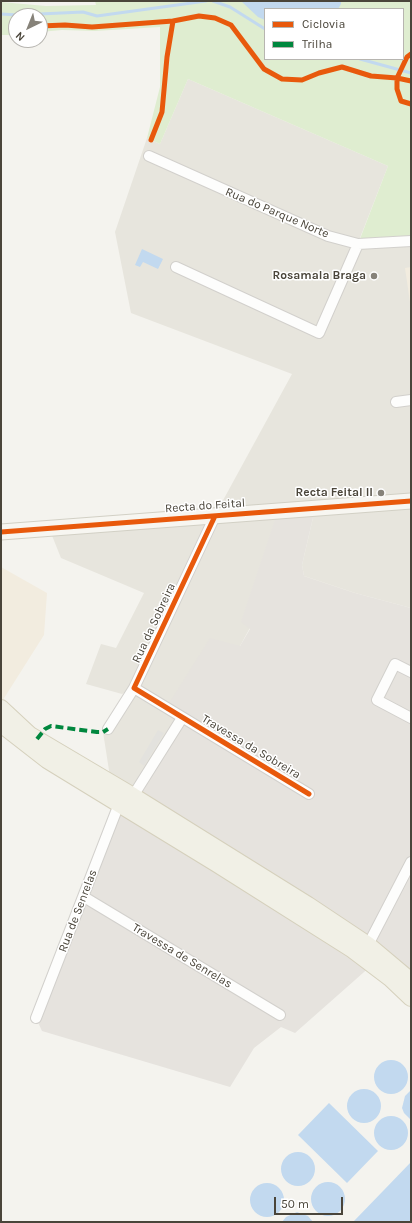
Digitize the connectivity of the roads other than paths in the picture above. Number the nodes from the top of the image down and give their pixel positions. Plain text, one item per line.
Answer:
1 (149, 156) dead end
2 (411, 241) edge
3 (358, 244) junction
4 (176, 267) dead end
5 (411, 400) edge
6 (396, 402) dead end
7 (411, 501) edge
8 (215, 516) junction
9 (1, 532) edge
10 (411, 672) edge
11 (134, 688) junction
12 (1, 708) edge
13 (182, 718) junction
14 (411, 718) edge
15 (1, 724) edge
16 (108, 729) dead end
17 (309, 794) dead end
18 (133, 796) junction
19 (119, 804) junction
20 (411, 862) edge
21 (84, 898) junction
22 (368, 945) junction
23 (411, 981) edge
24 (411, 998) edge
25 (280, 1015) dead end
26 (36, 1018) dead end

1 - 3 street, Rua do Parque Norte
2 - 3 street, Rua do Parque Norte
3 - 4 street
5 - 6 street
7 - 8 street, Recta do Feital
8 - 9 street, Recta do Feital
8 - 11 street, Rua da Sobreira
10 - 14 street
11 - 13 street
11 - 16 street, Rua da Sobreira
12 - 18 main road
13 - 17 street, Travessa da Sobreira
13 - 18 street
15 - 19 main road
18 - 22 main road
19 - 21 street, Rua de Senrelas
19 - 24 main road
20 - 22 street
21 - 25 street, Travessa de Senrelas
21 - 26 street, Rua de Senrelas
22 - 23 main road

